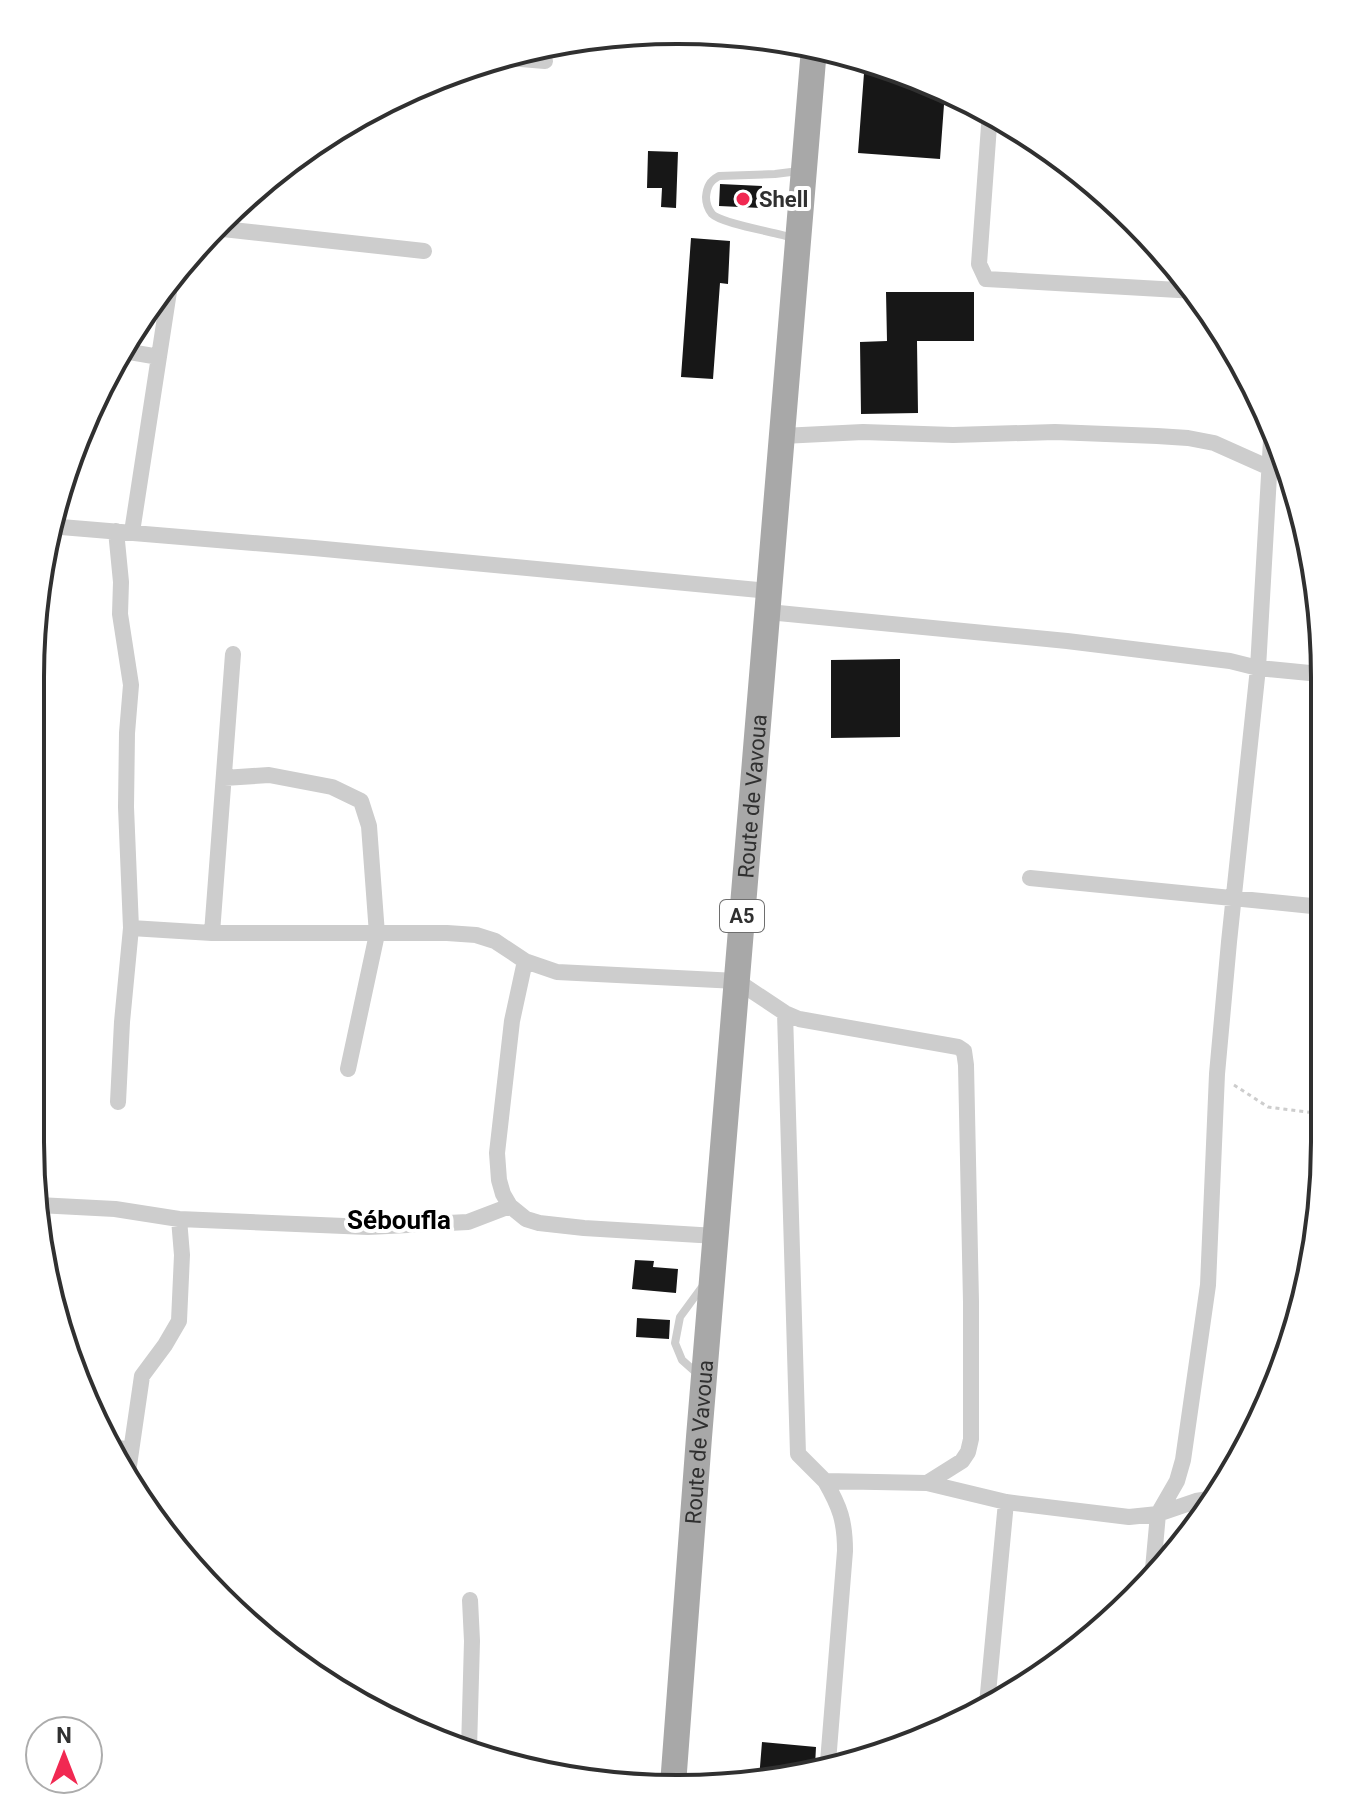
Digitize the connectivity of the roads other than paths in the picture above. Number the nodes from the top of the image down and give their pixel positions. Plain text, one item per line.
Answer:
1 (813, 59) edge
2 (537, 60) edge
3 (545, 61) dead end
4 (989, 126) edge
5 (804, 171) junction
6 (230, 230) edge
7 (798, 239) junction
8 (424, 251) dead end
9 (1178, 290) edge
10 (167, 303) edge
11 (134, 353) edge
12 (159, 357) junction
13 (782, 436) junction
14 (1271, 456) edge
15 (1270, 468) junction
16 (63, 527) edge
17 (124, 532) junction
18 (768, 602) junction
19 (233, 654) dead end
20 (1258, 668) junction
21 (1311, 673) edge
22 (224, 778) junction
23 (1030, 878) dead end
24 (1233, 898) junction
25 (1311, 906) edge
26 (131, 928) junction
27 (212, 933) junction
28 (377, 934) junction
29 (525, 961) junction
30 (737, 981) junction
31 (785, 1013) junction
32 (348, 1069) dead end
33 (118, 1102) dead end
34 (47, 1205) edge
35 (510, 1206) junction
36 (179, 1219) junction
37 (716, 1236) junction
38 (124, 1449) edge
39 (131, 1450) junction
40 (130, 1459) edge
41 (825, 1481) junction
42 (927, 1483) junction
43 (1199, 1501) edge
44 (1006, 1502) junction
45 (1158, 1514) junction
46 (1154, 1559) edge
47 (470, 1600) dead end
48 (988, 1693) edge
49 (469, 1739) edge
50 (828, 1756) edge
51 (674, 1775) edge

1 - 5 main road, Route de Vavoua / A5
2 - 3 street
4 - 9 street
5 - 7 main road, Route de Vavoua / A5
5 - 7 lane
6 - 8 street
7 - 13 main road, Route de Vavoua / A5
10 - 12 street
11 - 12 street
12 - 17 street
13 - 15 street
13 - 18 main road, Route de Vavoua / A5
14 - 15 street
15 - 20 street
16 - 17 street
17 - 18 street
17 - 26 street
18 - 20 street
18 - 30 main road, Route de Vavoua / A5
19 - 22 street
20 - 21 street
20 - 24 street
22 - 27 street
22 - 28 street
23 - 24 street
24 - 25 street
24 - 45 street
26 - 27 street
26 - 33 street
27 - 28 street
28 - 29 street
28 - 32 street
29 - 30 street
29 - 35 street
30 - 31 street
30 - 37 main road, Route de Vavoua / A5
31 - 41 street
31 - 42 street
34 - 36 street
35 - 36 street
35 - 37 street
36 - 39 street
37 - 51 main road, Route de Vavoua / A5
38 - 39 street
39 - 40 street
41 - 42 street
41 - 50 street
42 - 44 street
43 - 45 street
44 - 45 street
44 - 48 street
45 - 46 street
47 - 49 street

